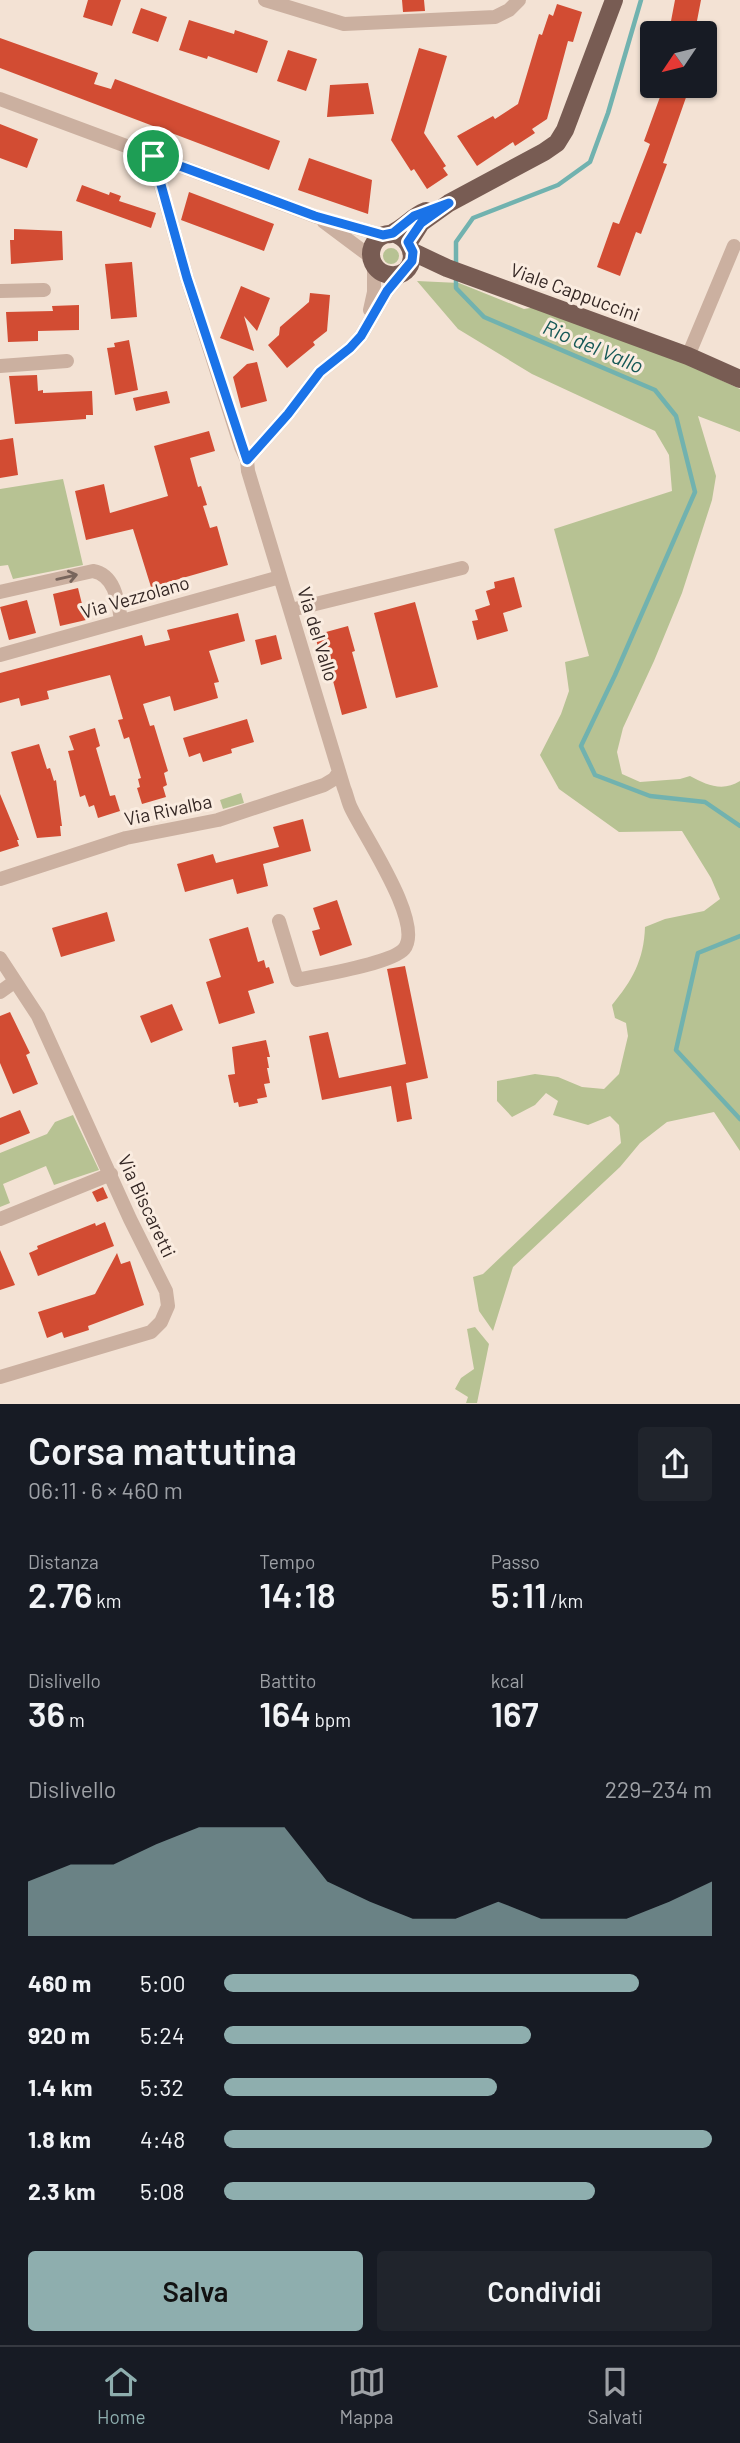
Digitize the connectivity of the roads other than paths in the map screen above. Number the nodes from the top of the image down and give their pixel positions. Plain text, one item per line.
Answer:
1 (265, 0) edge
2 (519, 0) edge
3 (614, 0) edge
4 (0, 99) edge
5 (153, 156) junction
6 (317, 216) junction
7 (734, 246) dead end
8 (401, 251) junction
9 (373, 262) junction
10 (44, 290) dead end
11 (0, 291) edge
12 (368, 322) junction
13 (688, 356) junction
14 (67, 362) dead end
15 (0, 366) edge
16 (740, 379) edge
17 (247, 460) junction
18 (462, 568) dead end
19 (280, 577) junction
20 (0, 592) edge
21 (291, 610) junction
22 (121, 620) junction
23 (0, 655) edge
24 (339, 772) junction
25 (0, 879) edge
26 (279, 921) dead end
27 (0, 958) edge
28 (14, 982) junction
29 (0, 992) edge
30 (111, 1174) junction
31 (0, 1219) edge
32 (0, 1377) edge

1 - 2 street
3 - 8 main road
4 - 5 street, Viale Cappuccini
5 - 6 street, Viale Cappuccini
5 - 17 street, Via del Vallo
6 - 8 street, Viale Cappuccini
6 - 9 street, Viale Cappuccini
7 - 13 street
8 - 9 main road
8 - 9 main road
8 - 12 street
8 - 13 main road, Viale Cappuccini
9 - 12 street
10 - 11 street
12 - 17 street
13 - 16 main road, Viale Cappuccini
14 - 15 street
17 - 19 street, Via del Vallo
18 - 21 street
19 - 21 street, Via del Vallo
19 - 22 street, Via Vezzolano
20 -> 22 street
21 - 24 street, Via del Vallo
22 - 23 street, Via Vezzolano
24 - 25 street, Via Rivalba
24 - 26 street, Via del Vallo
27 - 28 street, Via Biscaretti
28 - 29 street
28 - 30 street, Via Biscaretti
30 - 31 street
30 - 32 street, Via Biscaretti

